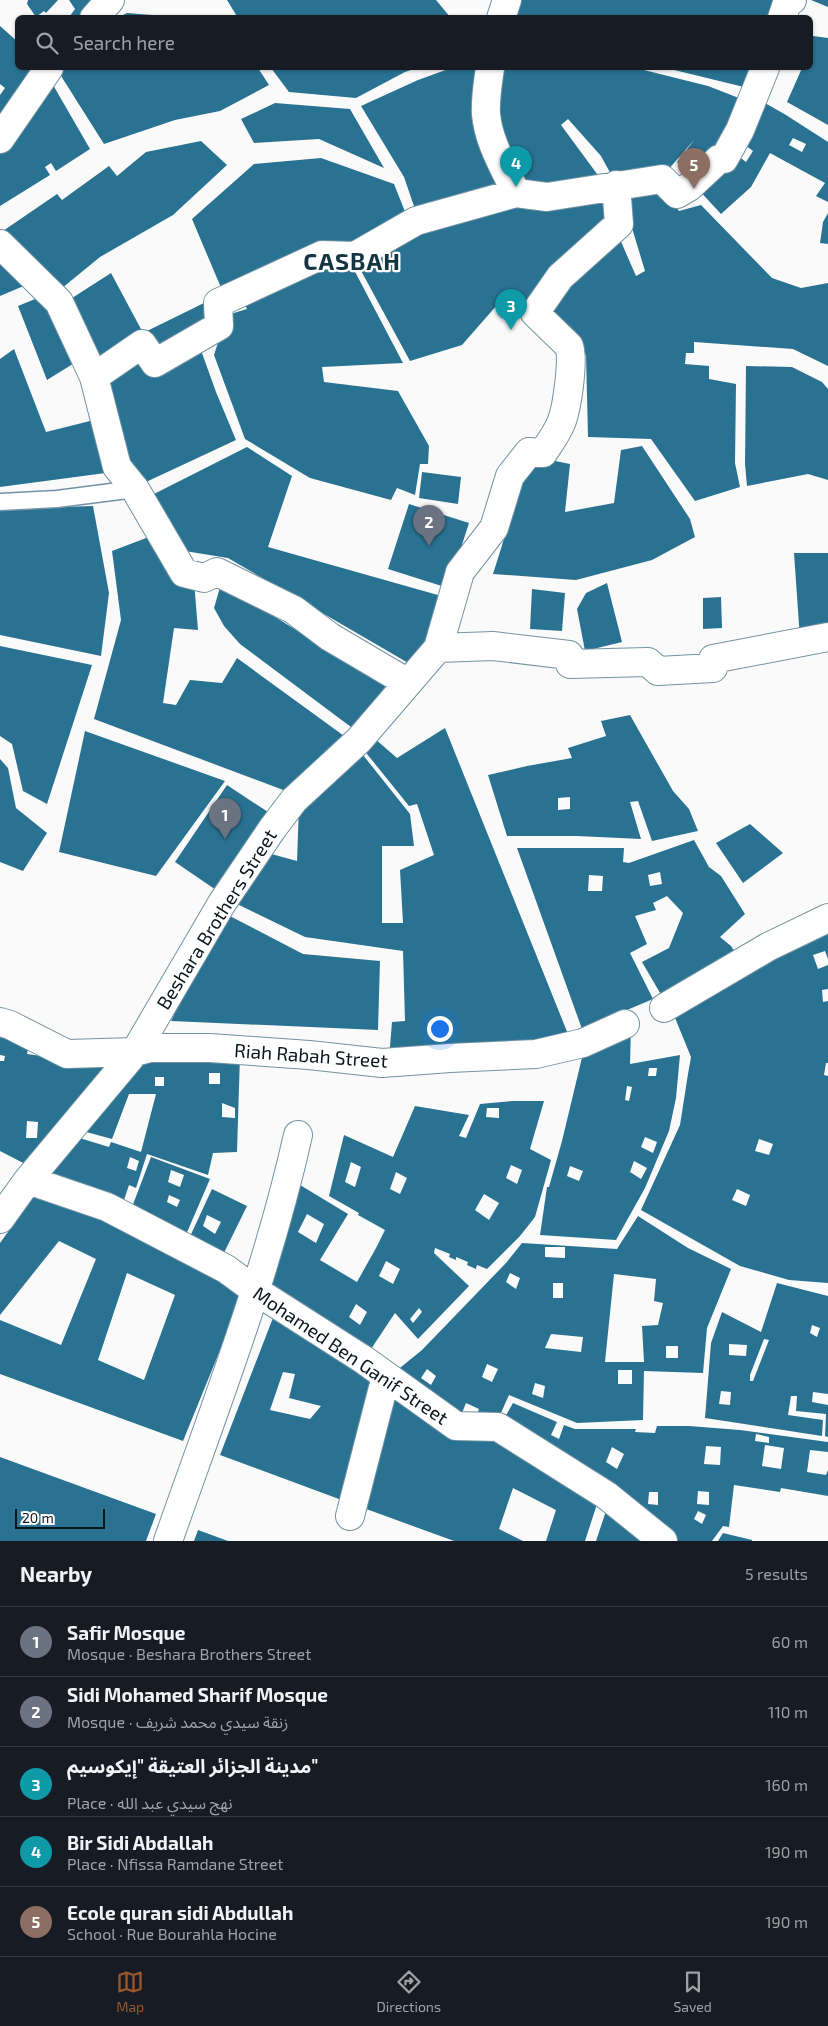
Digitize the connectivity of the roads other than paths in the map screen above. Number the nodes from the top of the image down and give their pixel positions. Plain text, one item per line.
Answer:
1 (110, 0) edge
2 (507, 0) edge
3 (97, 15) edge
4 (502, 15) edge
5 (48, 70) edge
6 (490, 70) edge
7 (764, 70) edge
8 (0, 139) edge
9 (616, 185) junction
10 (516, 193) junction
11 (0, 244) edge
12 (94, 377) junction
13 (135, 489) junction
14 (0, 502) edge
15 (828, 637) edge
16 (438, 648) junction
17 (408, 683) junction
18 (828, 918) edge
19 (664, 1008) dead end
20 (0, 1022) edge
21 (625, 1024) dead end
22 (135, 1052) junction
23 (298, 1135) dead end
24 (28, 1180) junction
25 (0, 1219) edge
26 (256, 1291) junction
27 (386, 1376) junction
28 (350, 1516) dead end
29 (168, 1541) edge
30 (663, 1541) edge

1 - 3 street
2 - 4 street
5 - 8 street
6 - 10 street
7 - 9 street
9 - 10 street
9 - 16 street
10 - 12 street
11 - 12 street
12 - 13 street
13 - 14 lane
13 - 17 street
15 - 16 street
16 - 17 street, Beshara Brothers Street
17 - 22 street, Beshara Brothers Street
18 - 19 street
20 - 22 street, Riah Rabah Street
21 - 22 street, Riah Rabah Street
22 - 24 street, Beshara Brothers Street
23 - 26 street
24 - 25 street, Beshara Brothers Street
24 - 26 street, Mohamed Ben Ganif Street
26 - 27 street, Mohamed Ben Ganif Street
26 - 29 street
27 - 28 street
27 - 30 street, Mohamed Ben Ganif Street

